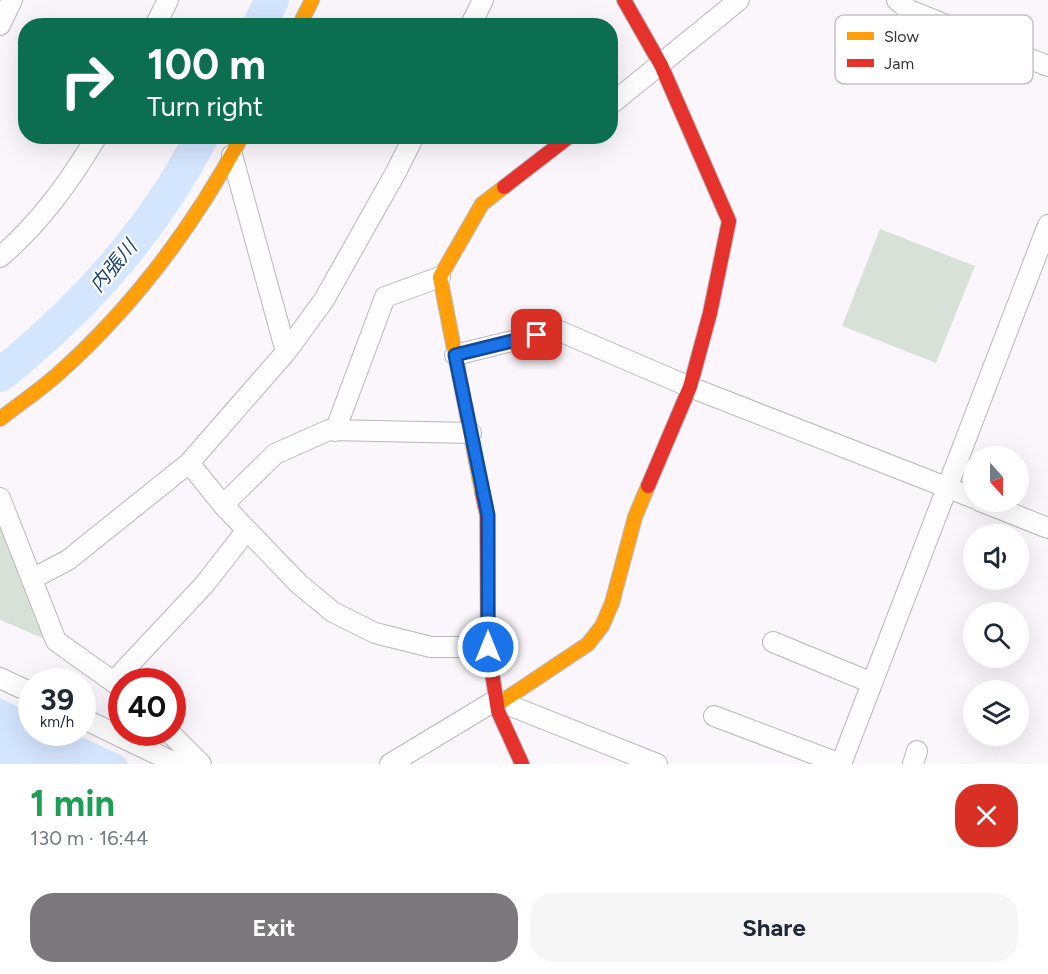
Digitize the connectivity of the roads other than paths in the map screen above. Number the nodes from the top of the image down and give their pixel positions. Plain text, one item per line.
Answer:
1 (12, 0) edge
2 (168, 0) edge
3 (312, 0) edge
4 (483, 0) edge
5 (624, 0) edge
6 (739, 0) edge
7 (897, 0) edge
8 (921, 15) edge
9 (159, 18) edge
10 (302, 18) edge
11 (474, 18) edge
12 (0, 25) edge
13 (1033, 60) edge
14 (661, 66) junction
15 (1048, 66) edge
16 (618, 99) edge
17 (92, 144) edge
18 (238, 144) edge
19 (410, 144) edge
20 (560, 144) edge
21 (232, 155) junction
22 (1048, 225) edge
23 (1, 253) edge
24 (440, 277) junction
25 (286, 352) junction
26 (455, 355) junction
27 (690, 387) junction
28 (0, 419) edge
29 (335, 431) junction
30 (471, 434) junction
31 (189, 463) junction
32 (947, 488) junction
33 (963, 494) edge
34 (0, 498) edge
35 (223, 505) junction
36 (1008, 512) edge
37 (1048, 528) edge
38 (247, 530) junction
39 (32, 579) junction
40 (773, 642) dead end
41 (488, 647) junction
42 (133, 668) edge
43 (0, 678) edge
44 (108, 678) edge
45 (872, 683) junction
46 (18, 686) edge
47 (499, 701) junction
48 (714, 716) dead end
49 (96, 725) edge
50 (183, 746) edge
51 (171, 763) edge
52 (201, 764) edge
53 (390, 764) edge
54 (522, 764) edge
55 (657, 764) edge
56 (841, 764) edge

1 - 12 street
2 - 9 street
3 - 10 street
4 - 11 street
5 - 14 street
6 - 14 street
7 - 8 street
13 - 15 street
14 - 16 street
14 - 27 street
17 - 23 street
18 - 21 street
19 - 25 street
20 - 24 street
21 - 25 street
21 - 28 street
22 - 32 street
24 - 26 street
24 - 29 street
25 - 31 street
26 - 27 street
26 - 30 street
27 - 32 street
27 - 47 street
29 - 30 street
29 - 35 street
30 - 41 street
31 - 35 street
31 - 39 street
32 - 33 street
32 - 45 street
34 - 39 street
35 - 38 street
36 - 37 street
38 - 41 street
38 - 42 street
39 - 44 street
40 - 45 street
41 - 47 street
43 - 46 street
45 - 56 street
47 - 53 street
47 - 54 street
47 - 55 street
48 - 56 street
49 - 51 street
50 - 52 street

